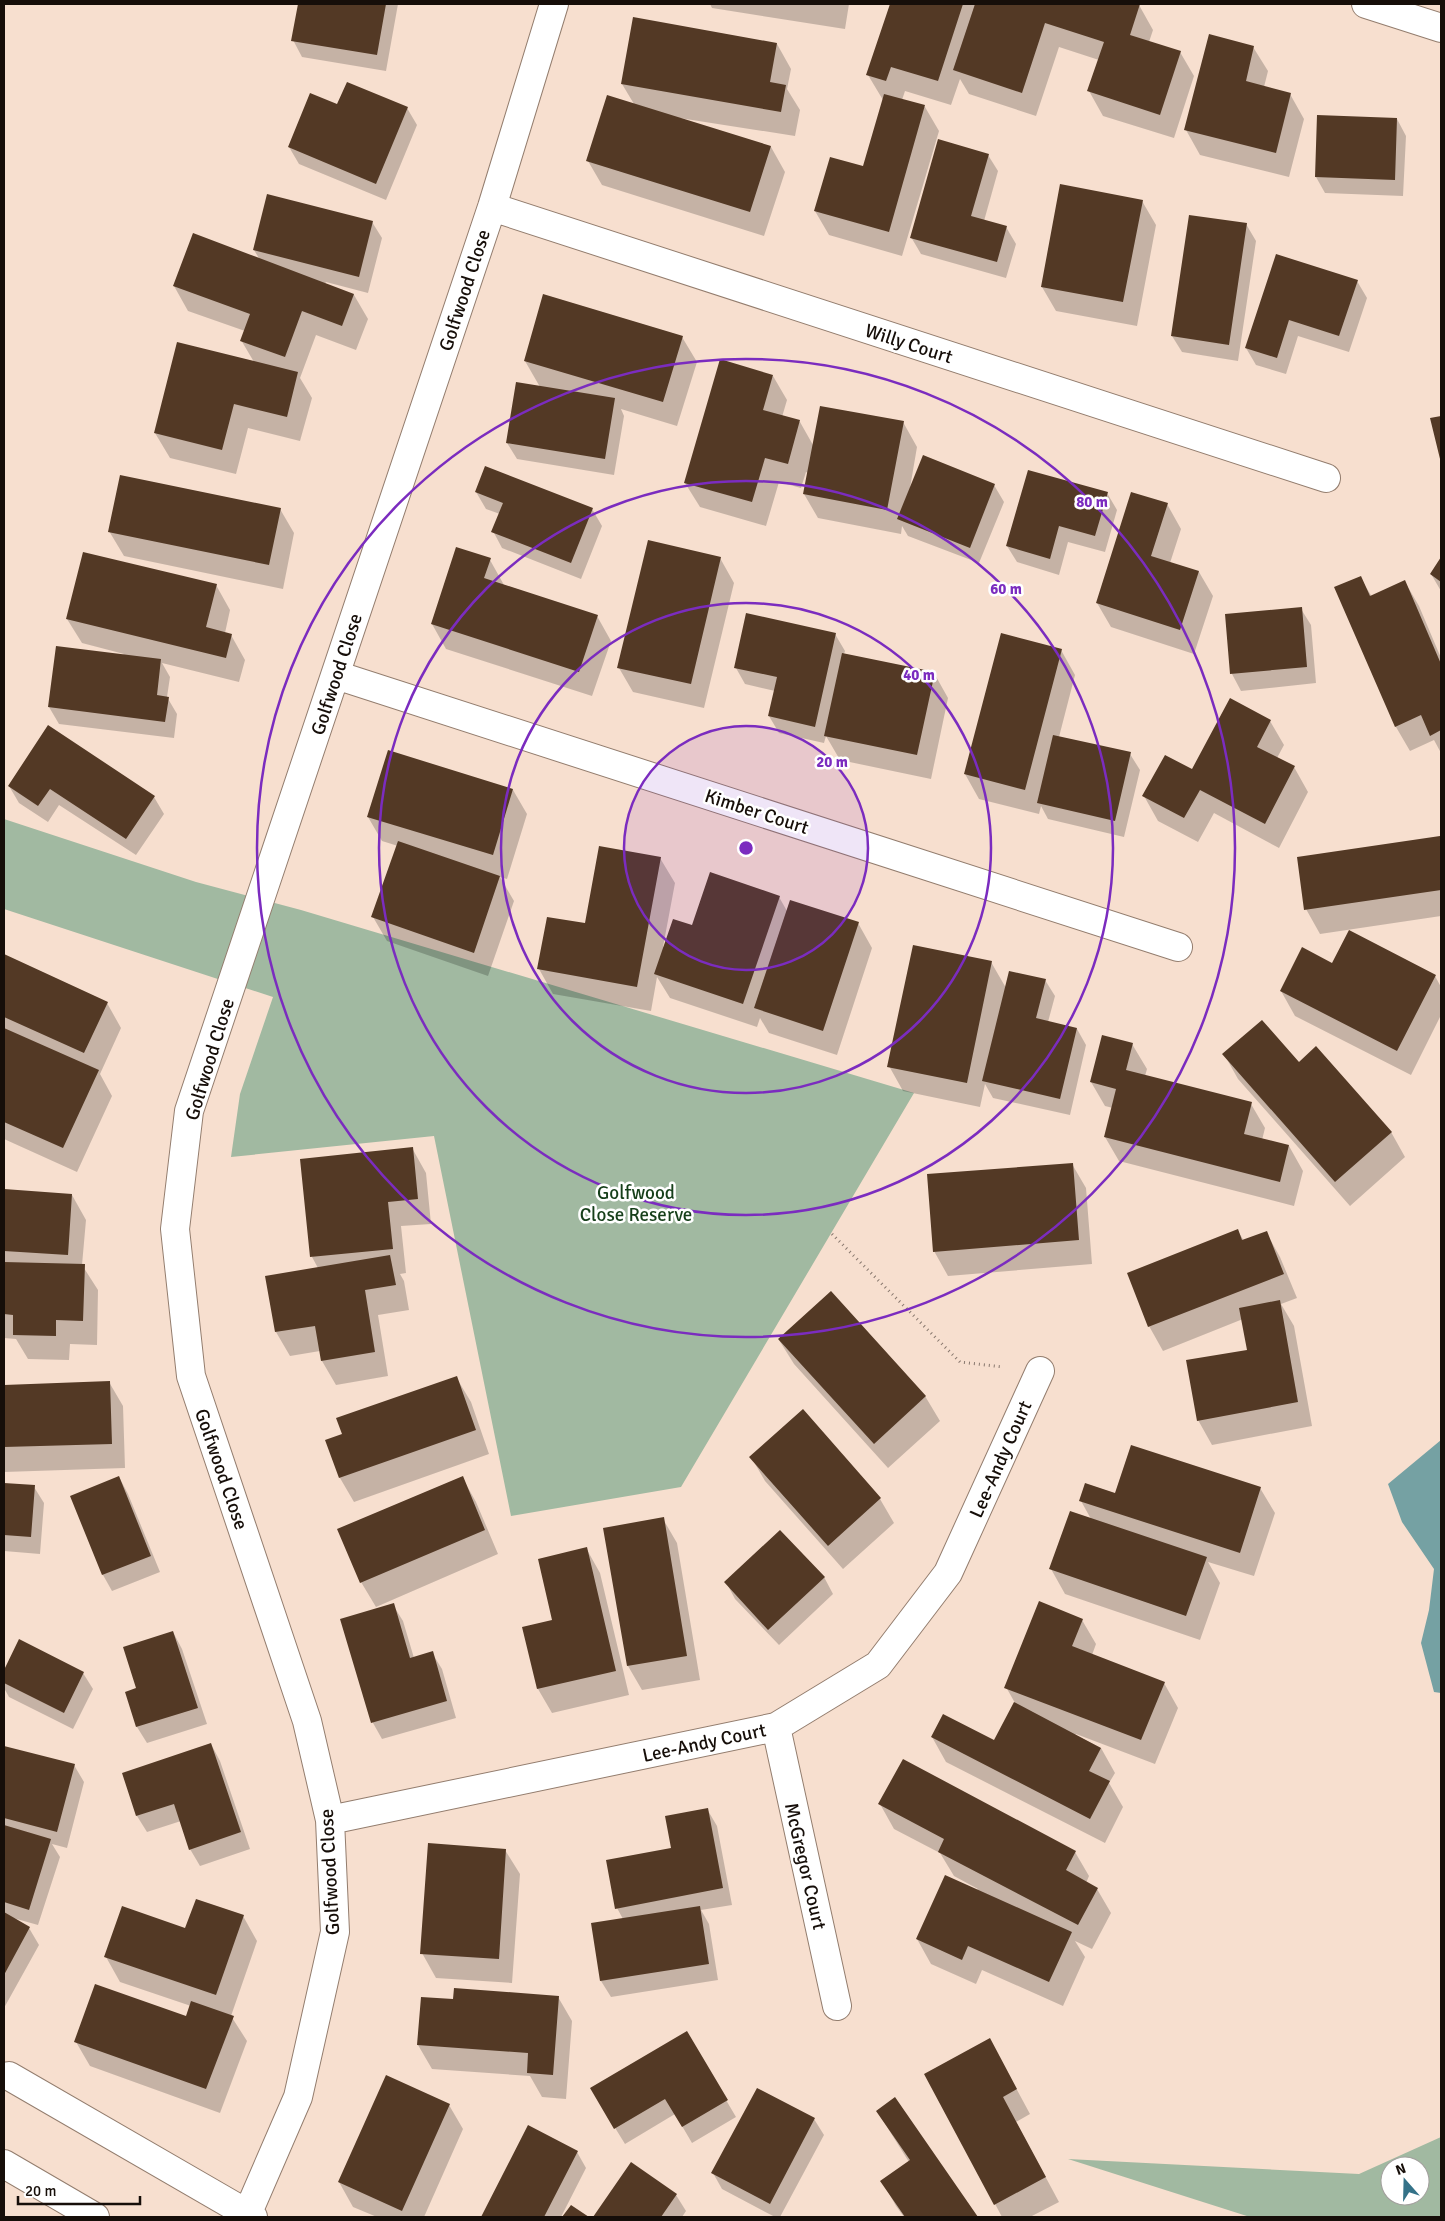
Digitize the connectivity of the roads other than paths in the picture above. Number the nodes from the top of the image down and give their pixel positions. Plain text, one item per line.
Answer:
1 (554, 4) edge
2 (1366, 4) edge
3 (1441, 28) edge
4 (492, 207) junction
5 (1326, 478) dead end
6 (336, 676) junction
7 (1178, 947) dead end
8 (1040, 1371) road end
9 (776, 1727) junction
10 (330, 1820) junction
11 (837, 2006) dead end
12 (9, 2076) dead end
13 (4, 2164) edge
14 (249, 2216) edge
15 (95, 2217) edge

1 - 4 street, Golfwood Close
2 - 3 street
4 - 5 street, Willy Court
4 - 6 street, Golfwood Close
6 - 7 street, Kimber Court
6 - 10 street, Golfwood Close
8 - 9 street, Lee-Andy Court
9 - 10 street, Lee-Andy Court
9 - 11 street, McGregor Court
10 - 14 street, Golfwood Close
12 - 14 street
13 - 15 street

